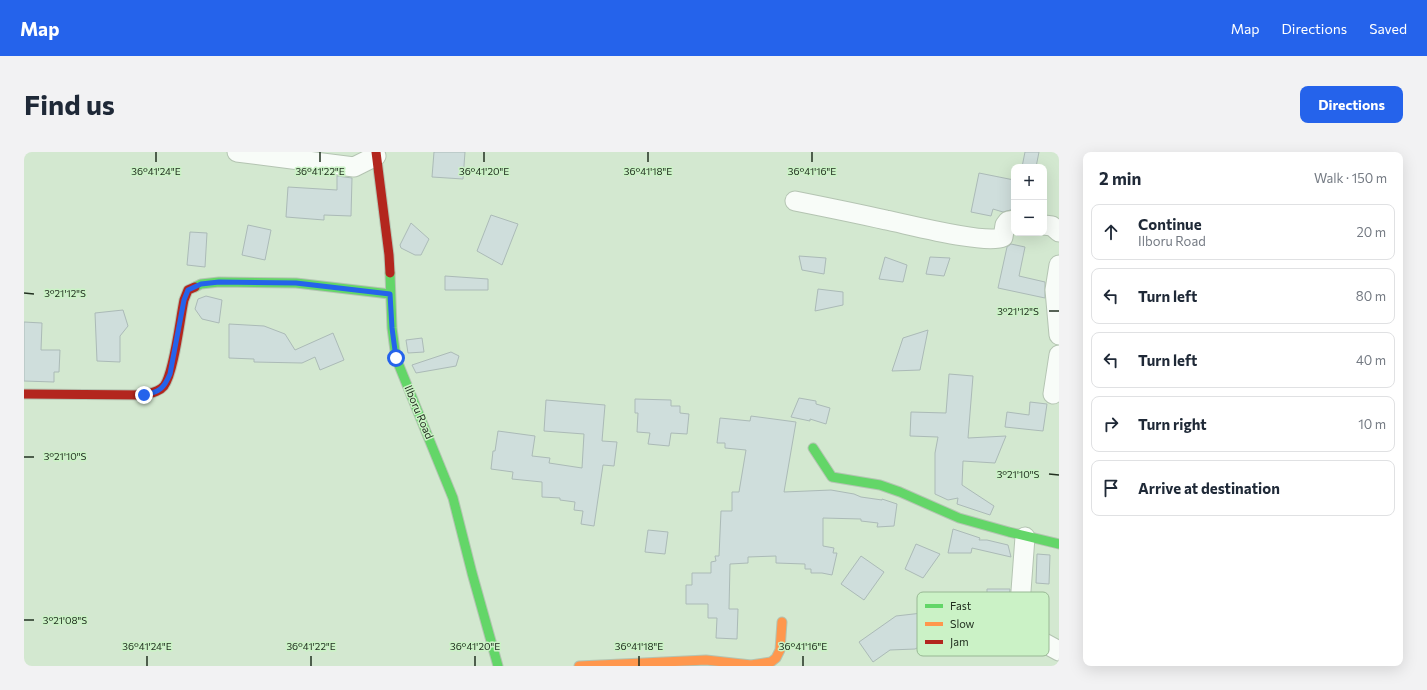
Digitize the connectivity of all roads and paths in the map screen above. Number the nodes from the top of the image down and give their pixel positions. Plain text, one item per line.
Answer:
1 (238, 152) edge
2 (376, 154) edge
3 (795, 201) dead end
4 (1011, 220) edge
5 (1047, 225) edge
6 (1059, 232) edge
7 (1059, 265) edge
8 (390, 294) junction
9 (1059, 335) edge
10 (1059, 355) edge
11 (24, 394) edge
12 (1053, 394) dead end
13 (813, 448) dead end
14 (1026, 537) junction
15 (1059, 544) edge
16 (1021, 592) edge
17 (782, 622) dead end
18 (1049, 646) edge
19 (1059, 651) edge
20 (498, 666) edge
21 (579, 666) edge

1 - 2 street
2 - 8 street, Ilboru Road
3 - 4 street
5 - 6 street
7 - 9 street
8 - 11 street
8 - 20 street, Ilboru Road
10 - 12 street
13 - 14 street
14 - 15 street
14 - 16 street
17 - 21 street
18 - 19 street

